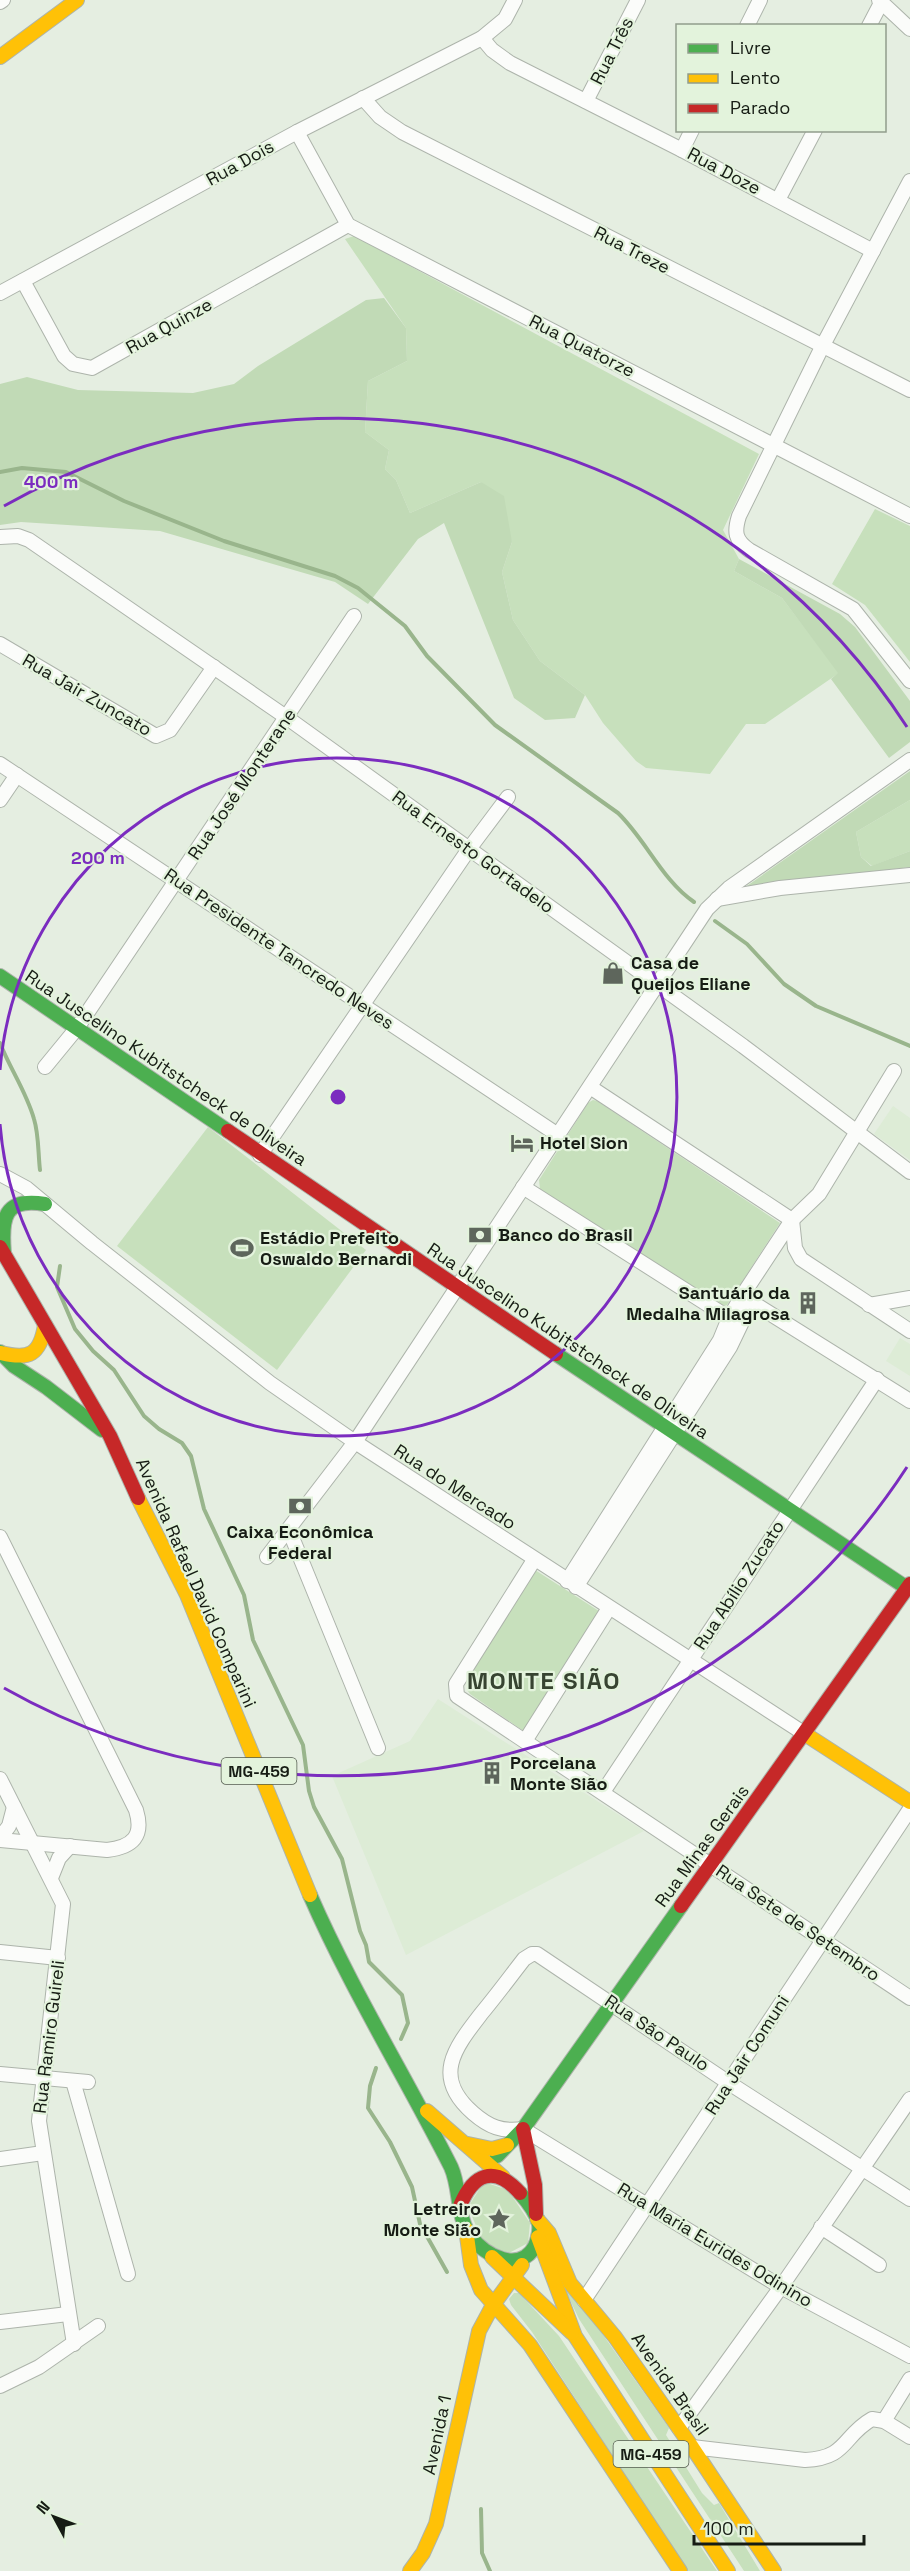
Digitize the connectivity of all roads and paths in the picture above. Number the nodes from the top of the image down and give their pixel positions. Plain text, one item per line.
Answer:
1 (77, 0) edge
2 (515, 0) edge
3 (638, 0) edge
4 (760, 0) edge
5 (880, 1) edge
6 (748, 24) edge
7 (870, 24) edge
8 (910, 29) edge
9 (482, 38) junction
10 (0, 57) edge
11 (363, 98) junction
12 (586, 101) junction
13 (297, 132) junction
14 (691, 132) edge
15 (813, 132) edge
16 (682, 150) junction
17 (910, 181) edge
18 (778, 200) junction
19 (348, 225) junction
20 (873, 251) junction
21 (23, 281) junction
22 (0, 293) edge
23 (822, 347) junction
24 (910, 390) edge
25 (773, 446) junction
26 (910, 516) edge
27 (0, 537) edge
28 (354, 616) dead end
29 (0, 644) edge
30 (214, 668) junction
31 (910, 681) edge
32 (286, 717) junction
33 (910, 760) edge
34 (0, 764) edge
35 (17, 775) junction
36 (508, 797) dead end
37 (0, 801) edge
38 (469, 849) junction
39 (910, 875) edge
40 (177, 881) junction
41 (717, 898) junction
42 (0, 976) edge
43 (657, 985) junction
44 (362, 1005) junction
45 (77, 1028) junction
46 (45, 1066) dead end
47 (894, 1071) dead end
48 (590, 1087) junction
49 (857, 1133) junction
50 (558, 1135) junction
51 (260, 1155) junction
52 (910, 1173) edge
53 (0, 1174) edge
54 (523, 1187) junction
55 (45, 1204) junction
56 (792, 1220) junction
57 (2, 1250) edge
58 (457, 1287) junction
59 (742, 1296) junction
60 (910, 1298) edge
61 (869, 1305) junction
62 (729, 1317) junction
63 (45, 1325) junction
64 (910, 1331) edge
65 (0, 1352) edge
66 (877, 1379) junction
67 (910, 1401) edge
68 (669, 1431) junction
69 (110, 1436) junction
70 (355, 1442) junction
71 (788, 1510) junction
72 (289, 1530) junction
73 (0, 1537) edge
74 (267, 1557) dead end
75 (534, 1560) junction
76 (571, 1584) junction
77 (909, 1588) edge
78 (609, 1608) junction
79 (690, 1660) junction
80 (805, 1734) junction
81 (525, 1741) junction
82 (378, 1748) dead end
83 (0, 1779) edge
84 (603, 1791) junction
85 (910, 1802) edge
86 (14, 1808) junction
87 (910, 1809) edge
88 (0, 1839) edge
89 (33, 1843) junction
90 (69, 1846) junction
91 (711, 1865) junction
92 (51, 1878) junction
93 (823, 1940) junction
94 (0, 1952) edge
95 (58, 1958) junction
96 (910, 1998) edge
97 (612, 2003) junction
98 (0, 2074) edge
99 (42, 2078) junction
100 (73, 2080) junction
101 (88, 2082) dead end
102 (729, 2083) junction
103 (910, 2099) edge
104 (417, 2102) junction
105 (523, 2129) junction
106 (468, 2144) junction
107 (507, 2145) junction
108 (43, 2153) junction
109 (0, 2159) edge
110 (489, 2164) junction
111 (862, 2168) junction
112 (503, 2177) junction
113 (477, 2178) junction
114 (910, 2199) edge
115 (649, 2205) junction
116 (460, 2206) junction
117 (537, 2217) junction
118 (821, 2227) junction
119 (466, 2229) junction
120 (538, 2237) junction
121 (528, 2255) junction
122 (492, 2258) junction
123 (879, 2265) dead end
124 (128, 2274) dead end
125 (513, 2279) junction
126 (781, 2287) junction
127 (584, 2300) junction
128 (493, 2305) junction
129 (68, 2314) junction
130 (0, 2322) edge
131 (98, 2326) dead end
132 (575, 2336) junction
133 (74, 2344) junction
134 (910, 2356) edge
135 (910, 2379) edge
136 (0, 2386) edge
137 (884, 2421) junction
138 (679, 2428) junction
139 (910, 2437) edge
140 (692, 2447) junction
141 (410, 2571) edge
142 (680, 2571) edge
143 (728, 2571) edge
144 (774, 2571) edge

1 - 10 street
2 - 9 street, Rua Dois
3 - 12 street, Rua Três
4 - 6 street
5 - 7 street
5 - 8 street
9 - 11 street, Rua Dois
9 - 12 street, Rua Doze
11 - 13 street, Rua Dois
11 - 23 street, Rua Treze
12 - 16 street, Rua Doze
13 - 19 street
13 - 21 street, Rua Dois
14 - 16 street
15 - 18 street
16 - 18 street, Rua Doze
17 - 20 street
18 - 20 street, Rua Doze
19 - 21 street, Rua Quinze
19 - 25 street, Rua Quatorze
20 - 23 street
21 - 22 street, Rua Dois
23 - 24 street, Rua Treze
23 - 25 street
25 - 26 street, Rua Quatorze
25 - 31 street
27 - 30 street, Rua Ernesto Gortadelo
28 - 32 street, Rua José Monterane
29 - 30 street, Rua Jair Zuncato
30 - 32 street, Rua Ernesto Gortadelo
32 - 38 street, Rua Ernesto Gortadelo
32 - 40 street, Rua José Monterane
33 - 41 street
34 - 35 street, Rua Presidente Tancredo Neves
35 - 37 street
35 - 40 street, Rua Presidente Tancredo Neves
36 - 38 street
38 - 43 street, Rua Ernesto Gortadelo
38 - 44 street
39 - 41 street
40 - 44 street, Rua Presidente Tancredo Neves
40 - 45 street, Rua José Monterane
41 - 43 street
42 - 45 street, Rua Juscelino Kubitstcheck de Oliveira
43 - 48 street
43 - 49 street, Rua Ernesto Gortadelo
44 - 50 street, Rua Presidente Tancredo Neves
44 - 51 street
45 - 46 street, Rua José Monterane
45 - 51 street, Rua Juscelino Kubitstcheck de Oliveira
47 - 49 street
48 - 50 street
48 - 56 street
49 - 52 street, Rua Ernesto Gortadelo
49 - 56 street
50 - 54 street
51 - 58 street, Rua Juscelino Kubitstcheck de Oliveira
53 - 55 street, Rua do Mercado
54 - 58 street
54 - 62 street
55 - 57 street
55 - 70 street, Rua do Mercado
56 - 59 street
56 - 61 street
57 - 63 street, Avenida Rafael David Comparini / MG-459
58 - 68 street, Rua Juscelino Kubitstcheck de Oliveira
58 - 70 street
59 - 62 street
59 - 66 street
59 - 68 street
60 - 61 street
61 - 64 street
62 - 68 street
63 - 65 street
63 - 69 street, Avenida Rafael David Comparini / MG-459
65 - 69 street, Avenida Rafael David Comparini / MG-459
66 - 67 street
66 - 71 street, Rua Abílio Zucato
68 - 71 street, Rua Juscelino Kubitstcheck de Oliveira
68 - 76 street
69 - 104 street, Avenida Rafael David Comparini / MG-459
70 - 72 street
70 - 75 street, Rua do Mercado
71 - 77 street, Rua Juscelino Kubitstcheck de Oliveira
71 - 79 street, Rua Abílio Zucato
72 - 74 street
72 - 82 street
73 - 90 street
75 - 76 street, Rua do Mercado
75 - 81 street, Rua Sete de Setembro
76 - 78 street, Rua do Mercado
77 - 80 street, Rua Minas Gerais
78 - 79 street, Rua do Mercado
78 - 81 street
79 - 80 street, Rua do Mercado
79 - 84 street, Rua Abílio Zucato
80 - 85 street, Rua do Mercado
80 - 91 street, Rua Minas Gerais
81 - 84 street, Rua Sete de Setembro
83 - 86 street, Rua Ramiro Guireli
84 - 91 street, Rua Sete de Setembro
86 - 88 street
86 - 89 street, Rua Ramiro Guireli
87 - 93 street, Rua Jair Comuni
88 - 89 street
89 - 90 street
89 - 92 street, Rua Ramiro Guireli
90 - 92 street
91 - 93 street, Rua Sete de Setembro
91 - 97 street, Rua Minas Gerais
92 - 95 street, Rua Ramiro Guireli
93 - 96 street, Rua Sete de Setembro
93 - 102 street, Rua Jair Comuni
94 - 95 street
95 - 99 street, Rua Ramiro Guireli
97 - 102 street, Rua São Paulo
97 - 105 street, Rua Minas Gerais
97 - 105 street, Rua São Paulo
98 - 99 street
99 - 100 street
99 - 108 street, Rua Ramiro Guireli
100 - 101 street
100 - 124 street
102 - 111 street, Rua São Paulo
102 - 115 street, Rua Jair Comuni
103 - 111 street
104 - 106 street, Avenida Rafael David Comparini / MG-459
104 - 116 street, Avenida Rafael David Comparini / MG-459
105 - 107 street, Rua Minas Gerais
105 - 115 street, Rua Maria Eurides Odinino
105 - 117 street
106 - 107 street
106 - 110 street, Avenida Rafael David Comparini / MG-459
107 - 110 street, Rua Minas Gerais
108 - 109 street
108 - 129 street, Rua Ramiro Guireli
110 - 112 street, Avenida Rafael David Comparini / MG-459
110 - 113 street, Rua Minas Gerais
111 - 114 street, Rua São Paulo
111 - 118 street
112 - 113 street
112 - 117 street, Avenida Rafael David Comparini / MG-459
113 - 116 street
115 - 126 street, Rua Maria Eurides Odinino
115 - 127 street, Rua Jair Comuni
116 - 119 street, Avenida Rafael David Comparini / MG-459
117 - 120 street, Avenida Rafael David Comparini / MG-459
117 - 127 street, Avenida Brasil
118 - 123 street
118 - 126 street
119 - 122 street, Avenida Rafael David Comparini / MG-459
119 - 128 street
120 - 121 street
120 - 132 street, Avenida Rafael David Comparini / MG-459
121 - 122 street
121 - 125 street, Avenida 1
122 - 125 street, Avenida Rafael David Comparini / MG-459
125 - 128 street, Avenida 1
125 - 132 street, Avenida Rafael David Comparini / MG-459
126 - 134 street, Rua Maria Eurides Odinino
126 - 138 street
127 - 138 street, Avenida Brasil
128 - 141 street, Avenida 1
128 - 142 street
129 - 130 street
129 - 133 street, Rua Ramiro Guireli
131 - 133 street
132 - 143 street, Avenida Rafael David Comparini / MG-459
133 - 136 street
135 - 137 street
137 - 139 street
137 - 140 street
138 - 140 street, Avenida Brasil
140 - 144 street, Avenida Brasil

